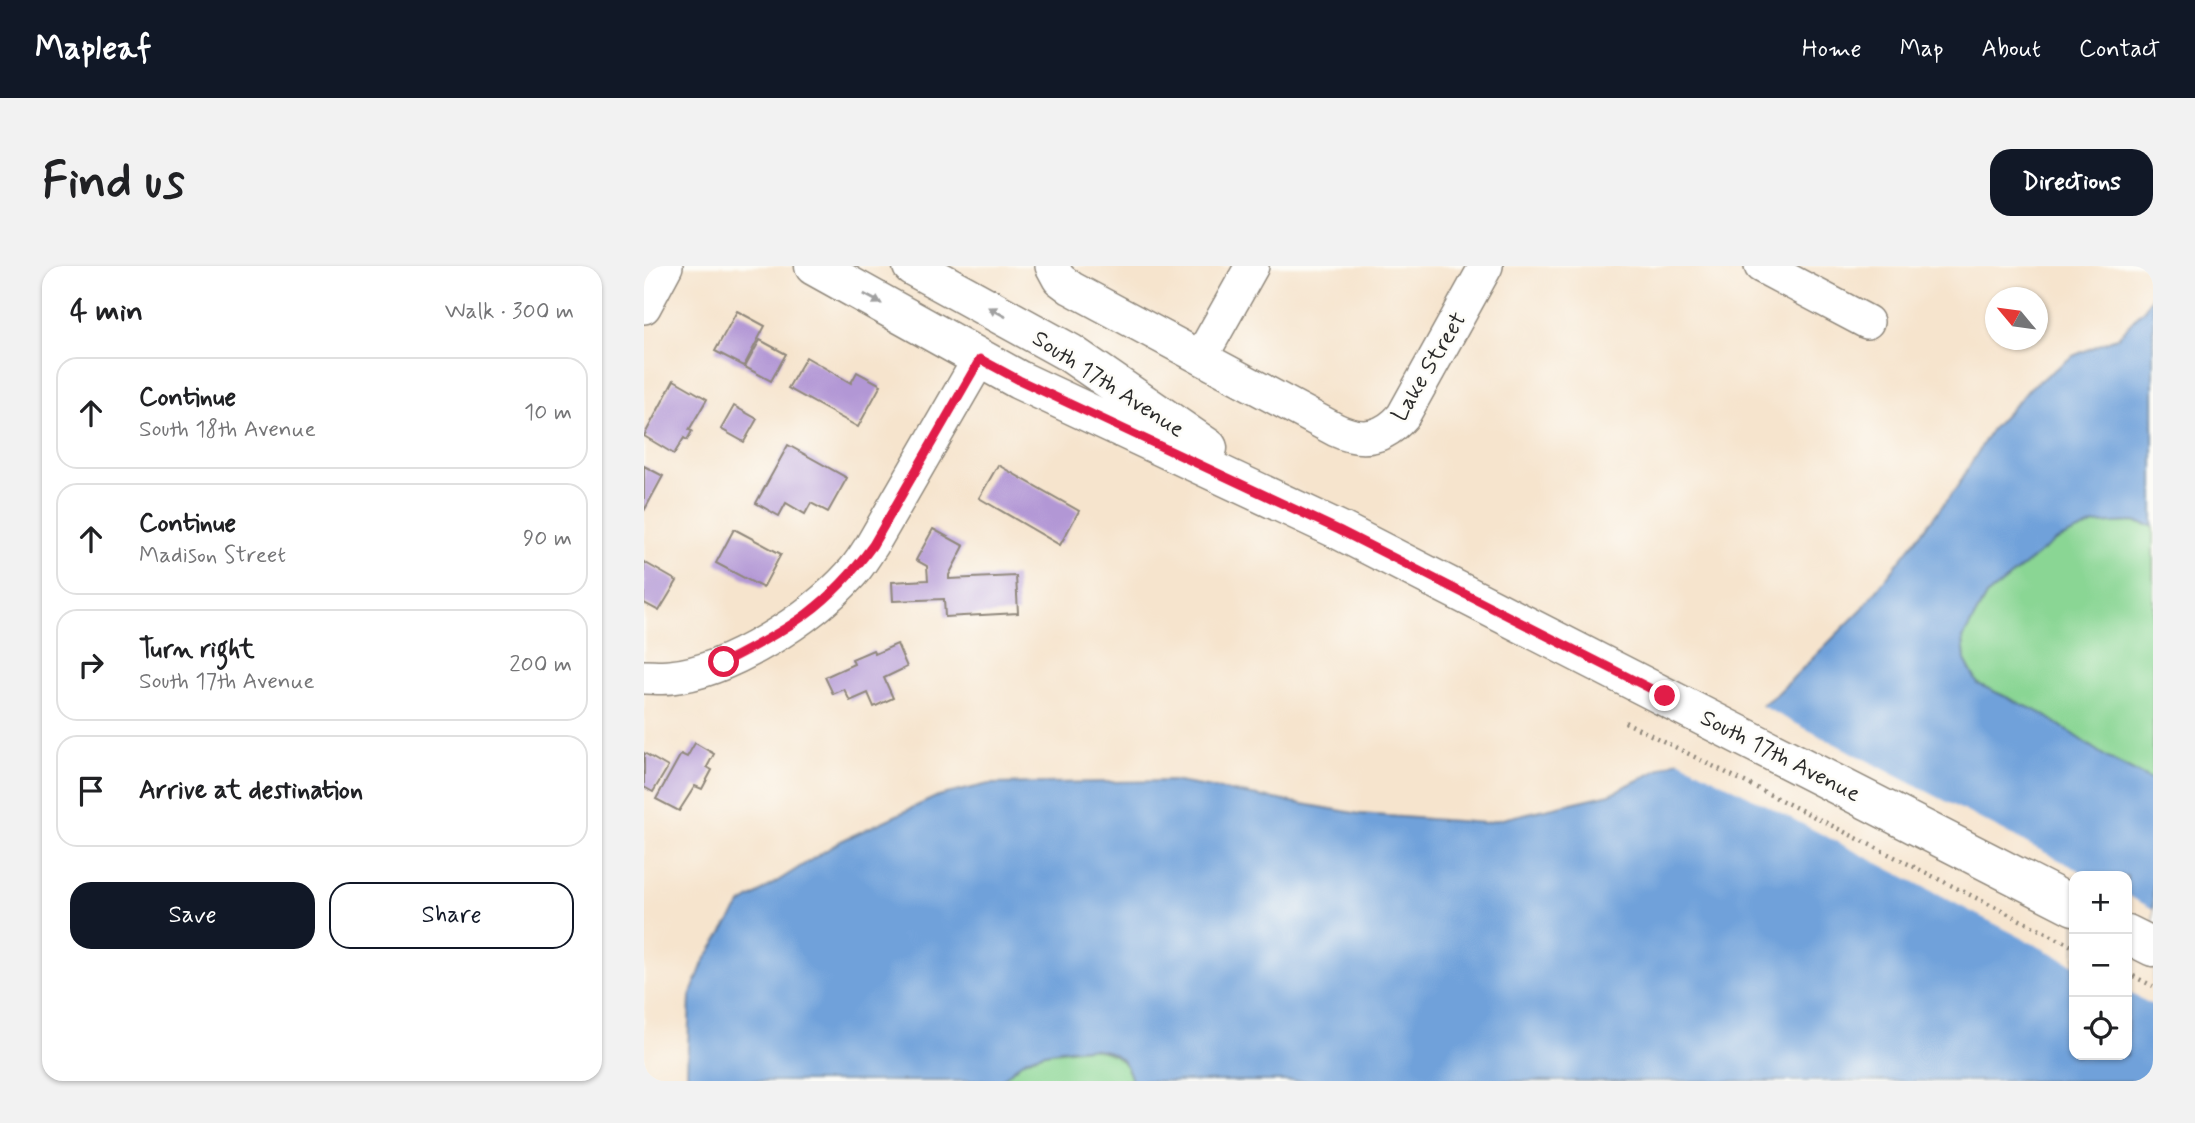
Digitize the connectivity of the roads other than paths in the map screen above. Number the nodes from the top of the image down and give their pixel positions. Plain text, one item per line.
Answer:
1 (666, 266) edge
2 (814, 266) edge
3 (912, 266) edge
4 (1052, 266) edge
5 (1252, 266) edge
6 (1486, 266) edge
7 (1761, 266) edge
8 (644, 307) edge
9 (1867, 322) dead end
10 (1201, 357) junction
11 (980, 359) junction
12 (1299, 511) junction
13 (644, 677) edge
14 (2069, 903) edge
15 (2129, 934) edge
16 (2153, 947) edge

1 - 8 street
2 -> 11 main road, South 17th Avenue
12 -> 3 main road, South 17th Avenue
4 - 10 street
5 - 10 street
6 - 10 street, Lake Street
7 - 9 street
11 - 12 main road, South 17th Avenue
11 - 13 street
12 - 14 main road, South 17th Avenue
15 - 16 main road

